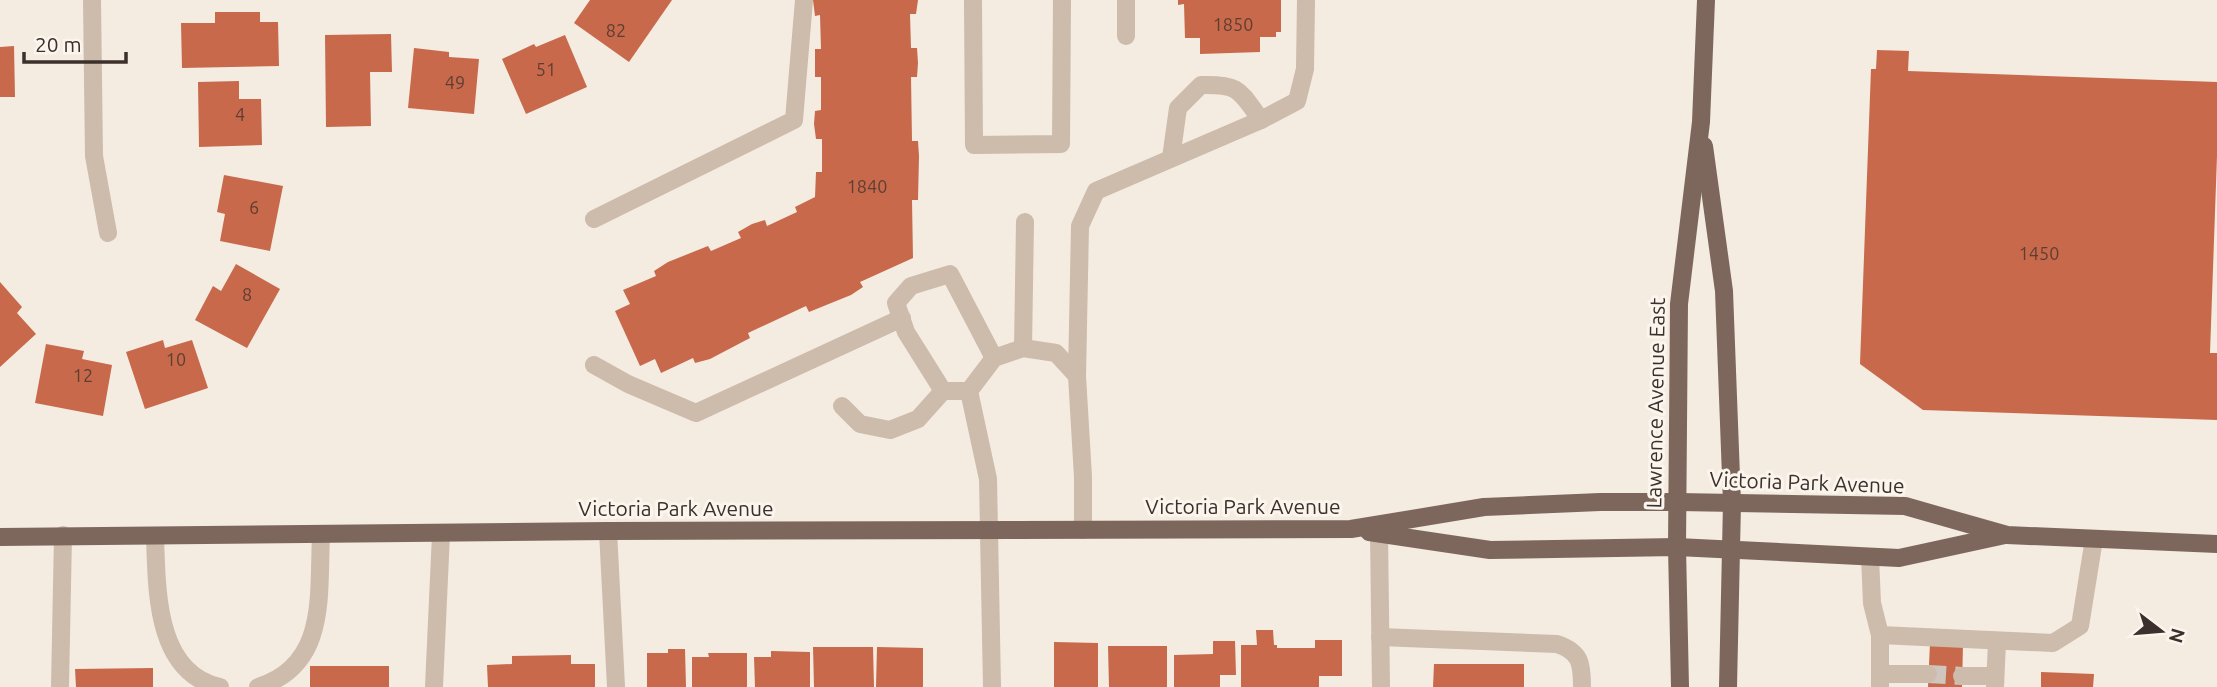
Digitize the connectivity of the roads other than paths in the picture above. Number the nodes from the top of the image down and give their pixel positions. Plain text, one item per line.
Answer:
1 (92, 0) edge
2 (804, 0) edge
3 (973, 0) edge
4 (1062, 0) edge
5 (1126, 0) edge
6 (1306, 0) edge
7 (1706, 0) edge
8 (1126, 36) dead end
9 (1261, 120) junction
10 (1701, 121) junction
11 (1171, 158) junction
12 (594, 219) dead end
13 (1025, 222) dead end
14 (108, 233) dead end
15 (902, 318) junction
16 (1023, 348) junction
17 (994, 358) junction
18 (594, 365) dead end
19 (1077, 376) junction
20 (943, 391) junction
21 (969, 391) junction
22 (842, 406) dead end
23 (1678, 502) junction
24 (1732, 503) junction
25 (1352, 529) junction
26 (1083, 530) junction
27 (608, 531) junction
28 (990, 531) junction
29 (1379, 533) junction
30 (441, 534) junction
31 (63, 535) junction
32 (321, 535) junction
33 (2007, 535) junction
34 (0, 537) edge
35 (155, 537) junction
36 (2094, 538) junction
37 (2217, 544) edge
38 (1677, 548) junction
39 (1731, 549) junction
40 (1870, 557) junction
41 (1880, 635) junction
42 (1380, 637) junction
43 (1997, 642) junction
44 (1928, 674) tunnel mouth
45 (1962, 676) tunnel mouth
46 (1880, 681) edge
47 (1995, 682) edge
48 (60, 687) edge
49 (220, 687) edge
50 (258, 687) edge
51 (434, 687) edge
52 (616, 687) edge
53 (992, 687) edge
54 (1381, 687) edge
55 (1583, 687) edge
56 (1680, 687) edge
57 (1728, 687) edge

1 - 14 street
2 - 12 street
3 - 4 street
5 - 8 street
6 - 9 street
7 - 10 main road, Lawrence Avenue East
9 - 11 street
9 - 11 street
10 - 23 main road, Lawrence Avenue East
10 - 24 main road, Lawrence Avenue East
11 - 19 street
13 - 16 street
15 - 17 street
15 - 18 street
15 - 20 street
16 - 17 street
16 - 19 street
17 - 21 street
19 - 26 street
20 - 21 street
20 - 22 street
21 - 28 street
23 - 24 main road, Victoria Park Avenue
23 - 25 main road, Victoria Park Avenue
23 - 38 main road, Lawrence Avenue East
24 - 33 main road, Victoria Park Avenue
24 - 39 main road, Lawrence Avenue East
25 - 26 main road, Victoria Park Avenue
25 - 29 main road, Victoria Park Avenue
26 - 28 main road, Victoria Park Avenue
27 - 28 main road, Victoria Park Avenue
27 - 30 main road, Victoria Park Avenue
27 - 52 street
28 - 53 street
29 - 38 main road, Victoria Park Avenue
29 - 42 street
30 - 32 main road, Victoria Park Avenue
30 - 51 street
31 - 34 main road, Victoria Park Avenue
31 - 35 main road, Victoria Park Avenue
31 - 48 street
32 - 35 main road, Victoria Park Avenue
32 - 50 street
33 - 36 main road, Victoria Park Avenue
33 - 40 main road, Victoria Park Avenue
35 - 49 street
36 - 37 main road, Victoria Park Avenue
36 - 43 street
38 - 39 main road, Victoria Park Avenue
38 - 56 main road, Lawrence Avenue East
39 - 40 main road, Victoria Park Avenue
39 - 57 main road, Lawrence Avenue East
40 - 41 street
41 - 43 street
41 - 46 street
42 - 54 street
42 - 55 street
43 - 47 street
44 - 46 street
45 - 47 street

